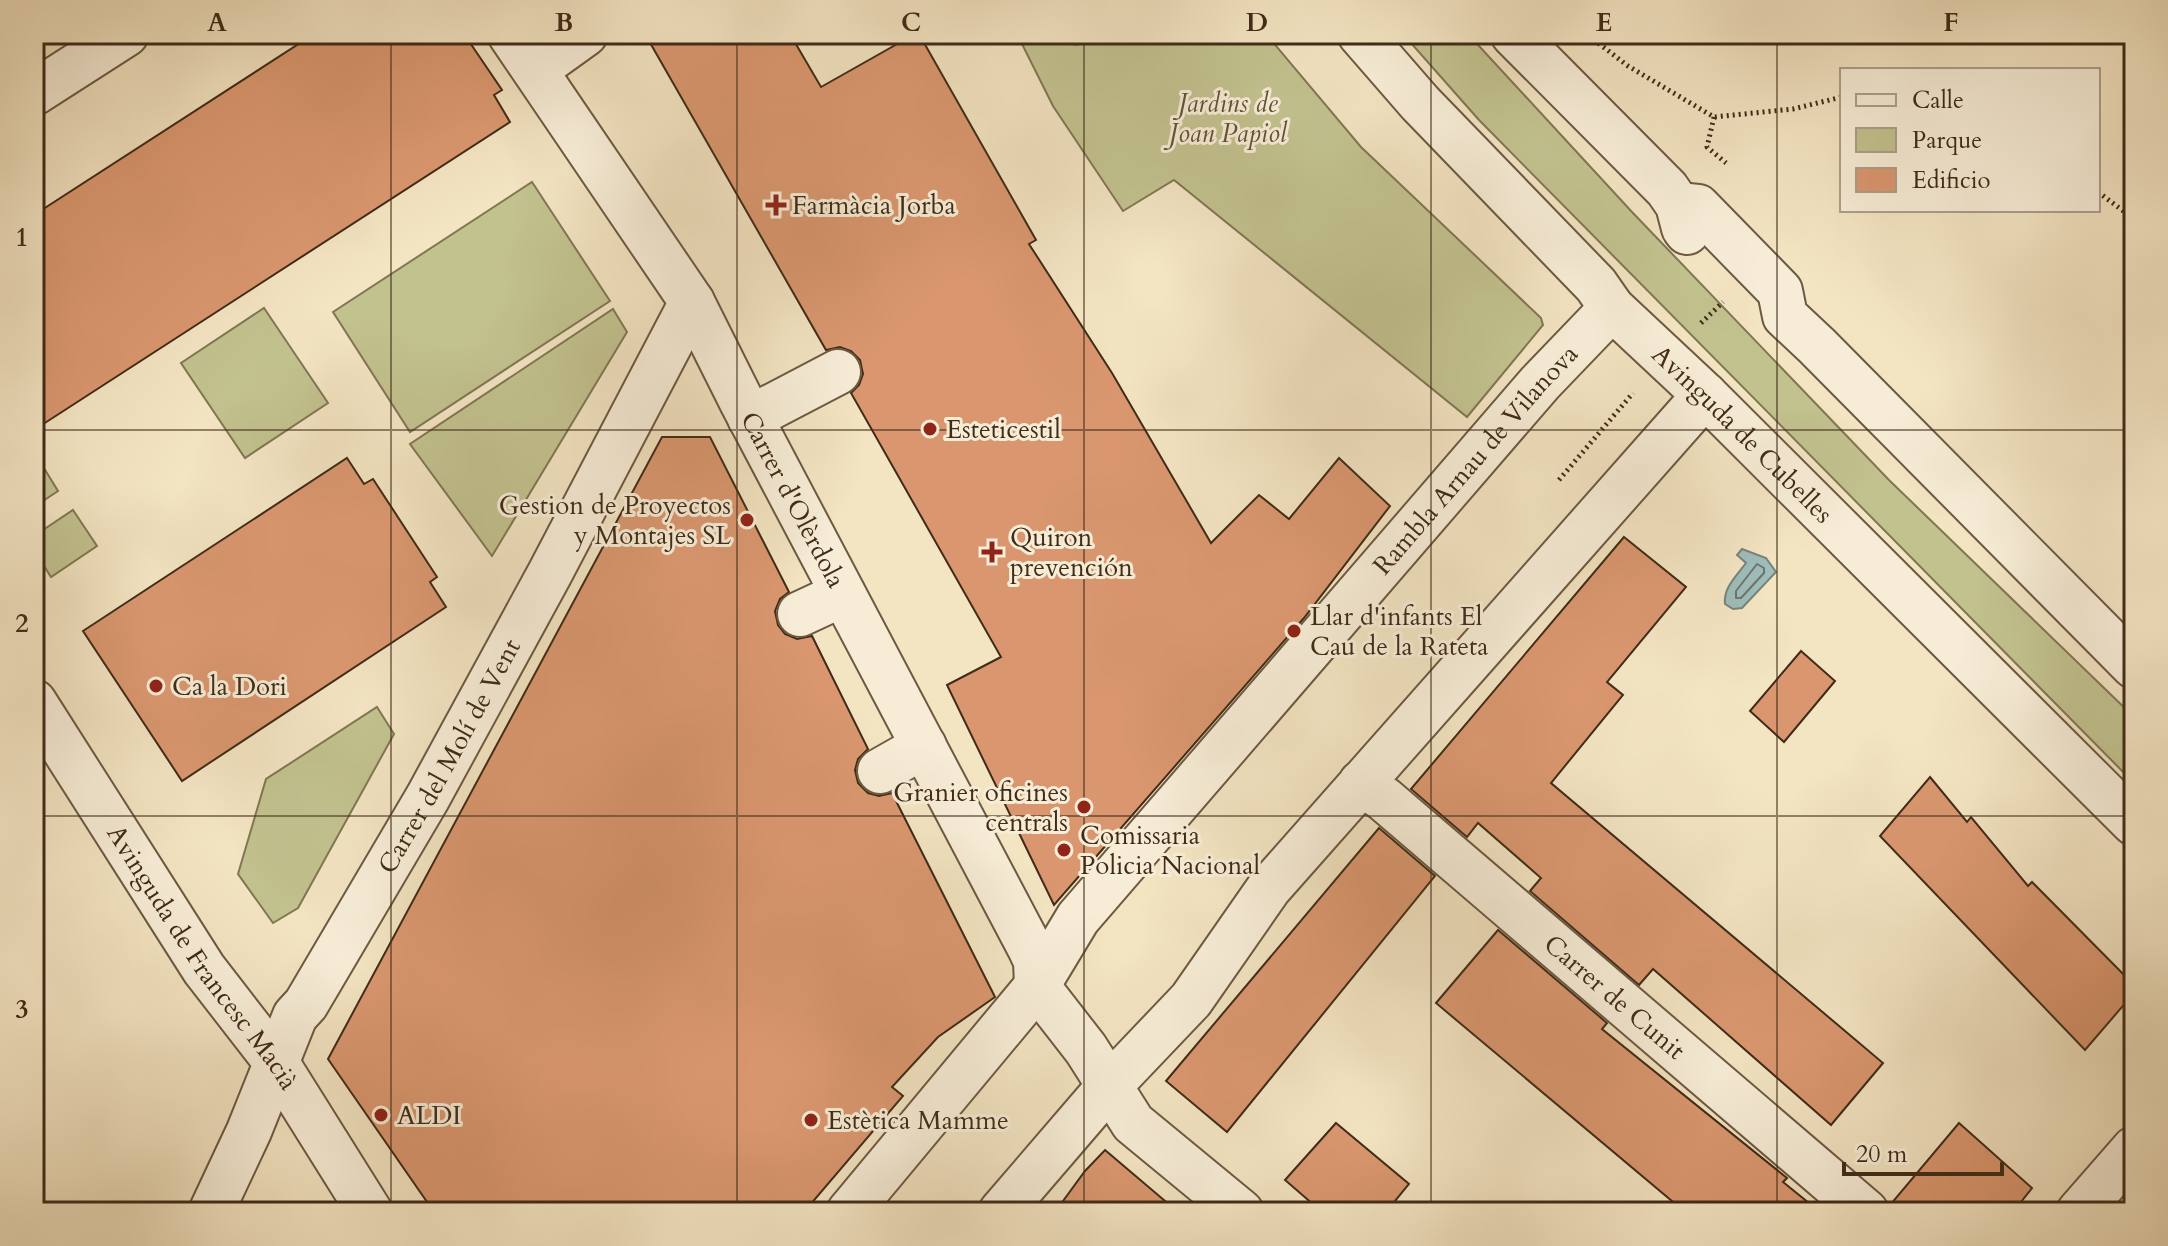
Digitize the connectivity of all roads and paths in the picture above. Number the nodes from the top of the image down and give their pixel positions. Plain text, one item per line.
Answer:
1 (126, 34) edge
2 (510, 34) edge
3 (585, 34) edge
4 (1360, 34) edge
5 (1513, 34) edge
6 (1587, 34) edge
7 (535, 70) junction
8 (34, 93) edge
9 (1840, 97) edge
10 (2100, 194) edge
11 (2134, 219) edge
12 (692, 302) junction
13 (1612, 308) junction
14 (838, 372) dead end
15 (1705, 395) junction
16 (750, 418) junction
17 (843, 594) junction
18 (800, 614) dead end
19 (2134, 666) edge
20 (34, 702) edge
21 (920, 739) junction
22 (876, 763) dead end
23 (1361, 783) junction
24 (2134, 823) edge
25 (1037, 986) junction
26 (276, 1062) junction
27 (1111, 1084) junction
28 (2134, 1149) edge
29 (211, 1212) edge
30 (370, 1212) edge
31 (849, 1212) edge
32 (1001, 1212) edge
33 (1241, 1212) edge
34 (1866, 1212) edge
35 (2079, 1212) edge

1 - 8 street
2 - 7 street, Carrer d'Olèrdola
3 - 7 street
4 - 13 street, Avinguda de Cubelles
5 - 19 street
6 - 9 path
7 - 12 street, Carrer d'Olèrdola
10 - 11 path
12 - 16 street, Carrer d'Olèrdola
12 - 26 street, Carrer del Molí de Vent
13 - 15 street, Avinguda de Cubelles
13 - 25 street, Rambla Arnau de Vilanova
14 - 16 street
15 - 23 street
15 - 24 street, Avinguda de Cubelles
16 - 17 street, Carrer d'Olèrdola
17 - 18 street
17 - 21 street, Carrer d'Olèrdola
20 - 26 street, Avinguda de Francesc Macià
21 - 22 street
21 - 25 street, Carrer d'Olèrdola
23 - 27 street
23 - 34 street, Carrer de Cunit
25 - 27 street
25 - 31 street, Rambla Arnau de Vilanova
26 - 29 street, Carrer del Molí de Vent
26 - 30 street, Avinguda de Francesc Macià
27 - 32 street
27 - 33 street
28 - 35 street

